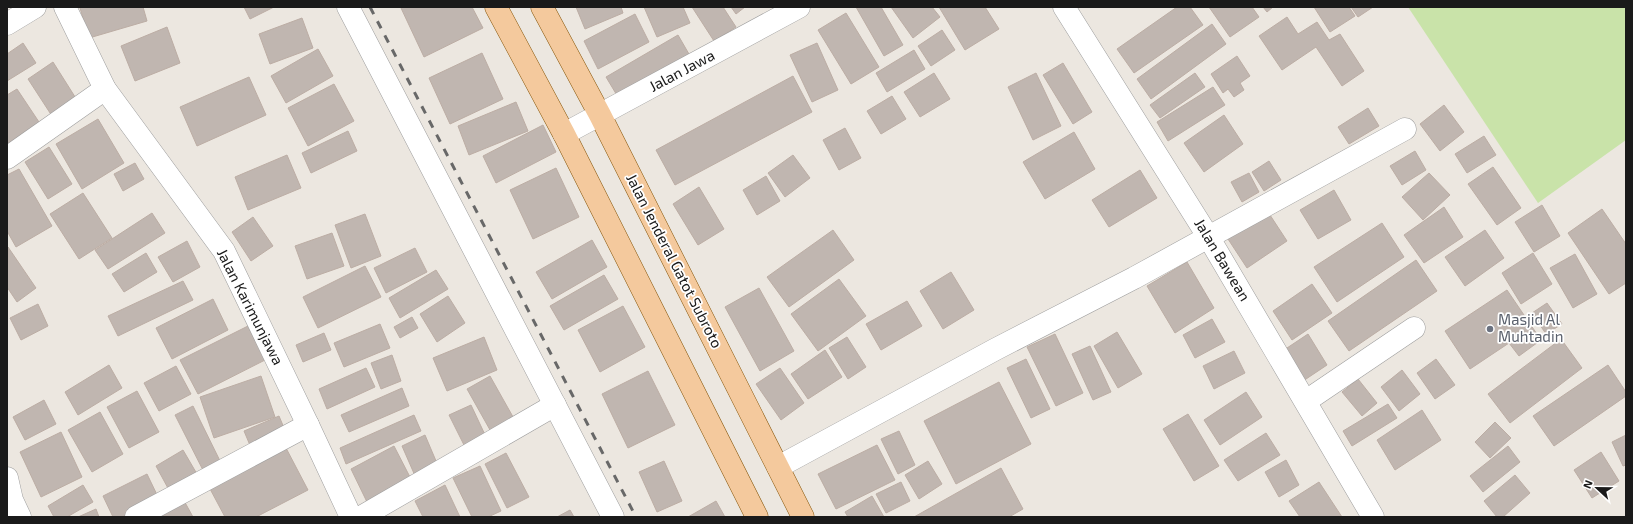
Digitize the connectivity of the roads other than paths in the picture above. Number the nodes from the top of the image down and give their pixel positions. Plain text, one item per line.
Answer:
1 (34, 7) edge
2 (65, 7) edge
3 (348, 7) edge
4 (496, 7) edge
5 (542, 7) edge
6 (799, 7) edge
7 (1064, 7) edge
8 (7, 24) edge
9 (105, 89) junction
10 (600, 115) junction
11 (1405, 129) dead end
12 (564, 134) junction
13 (7, 158) edge
14 (1209, 238) junction
15 (1414, 328) dead end
16 (1306, 401) junction
17 (555, 405) junction
18 (308, 425) junction
19 (778, 467) junction
20 (7, 478) edge
21 (20, 517) edge
22 (136, 517) edge
23 (350, 517) edge
24 (361, 517) edge
25 (612, 517) edge
26 (757, 517) edge
27 (803, 517) edge
28 (1373, 517) edge

1 - 8 street
2 - 9 street, Jalan Karimunjawa
3 - 17 street
4 - 12 main road
5 - 10 main road, Jalan Jenderal Gatot Subroto
6 - 10 street, Jalan Jawa
7 - 14 street, Jalan Bawean
9 - 13 street
9 - 18 street, Jalan Karimunjawa
10 - 12 street, Jalan Jawa
10 - 19 main road, Jalan Jenderal Gatot Subroto
11 - 14 street
12 - 26 main road
14 - 16 street, Jalan Bawean
14 - 19 street
15 - 16 street
16 - 28 street, Jalan Bawean
17 - 24 street
17 - 25 street
18 - 22 street
18 - 23 street, Jalan Karimunjawa
19 - 27 main road, Jalan Jenderal Gatot Subroto
20 - 21 street

